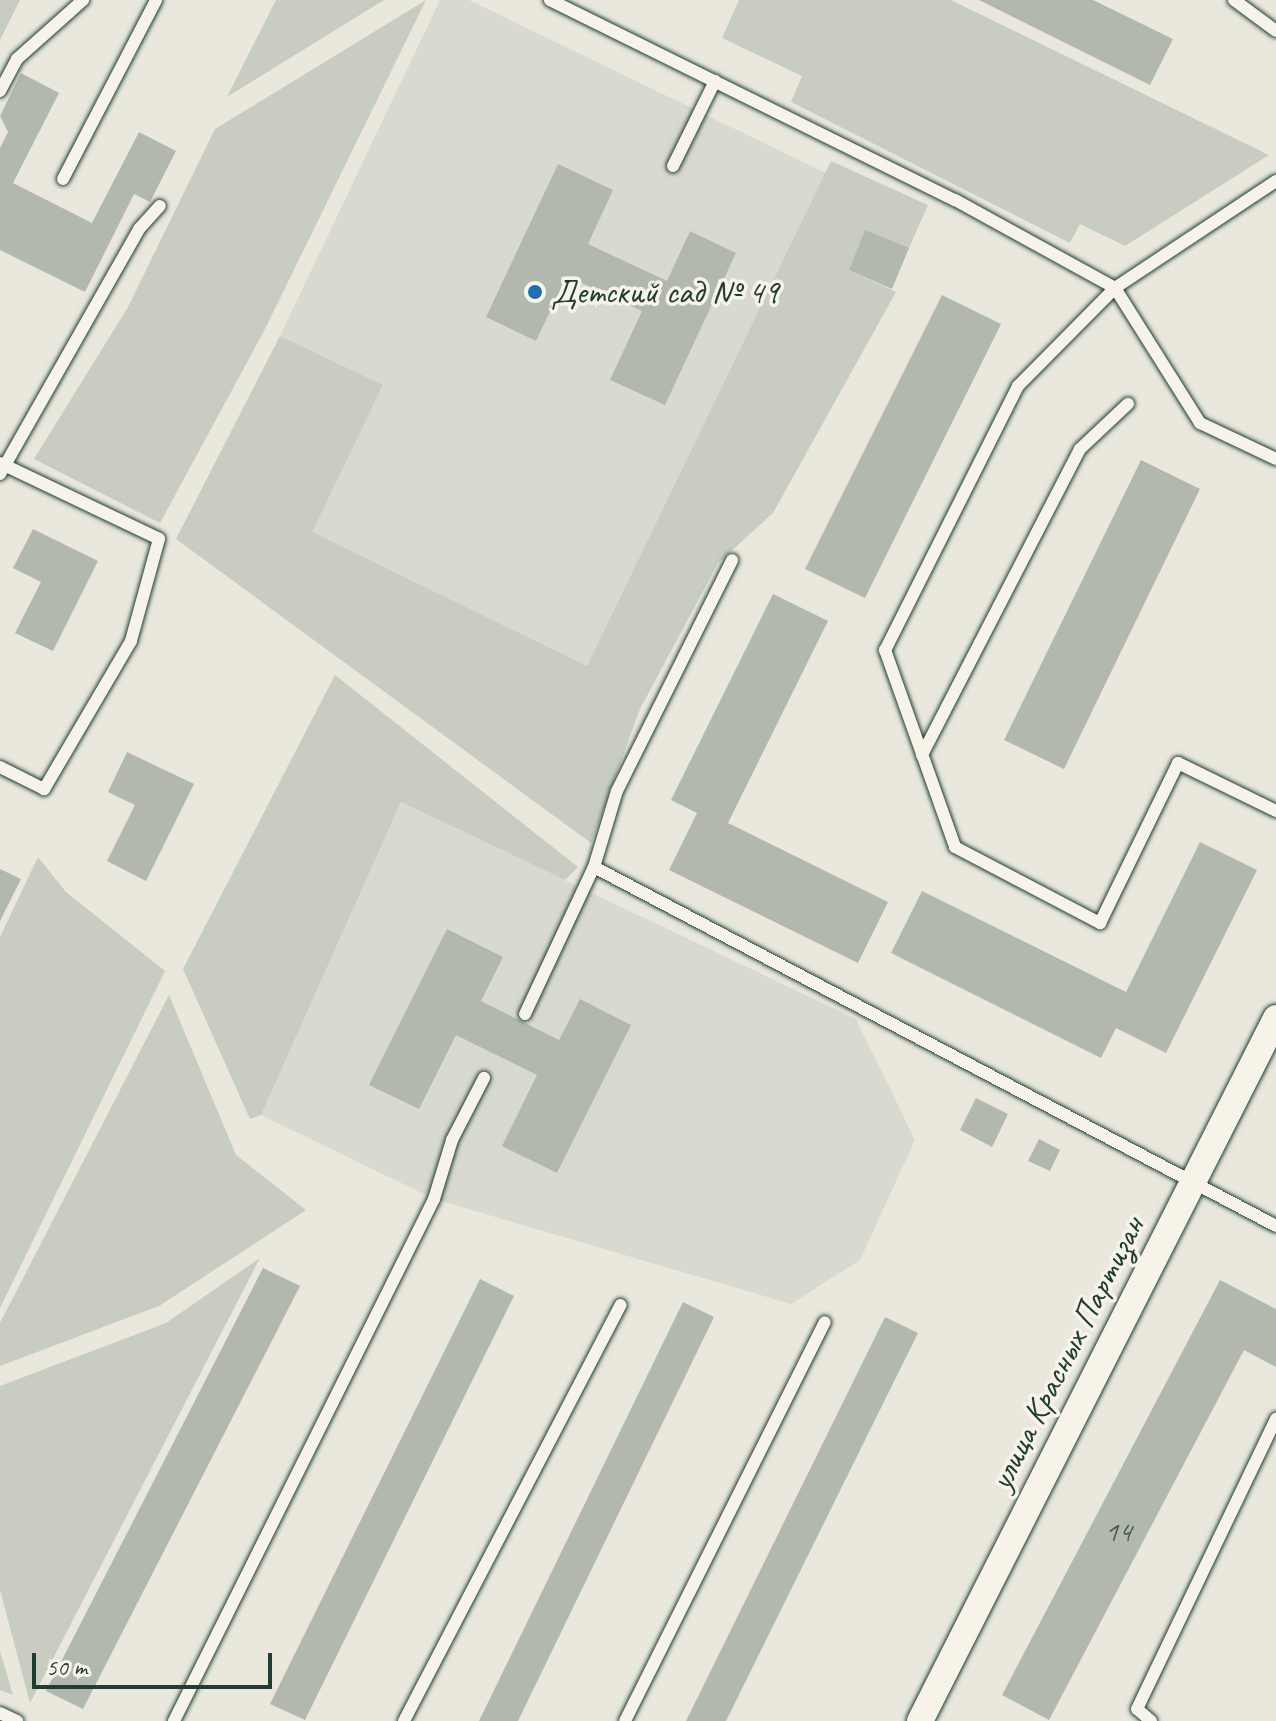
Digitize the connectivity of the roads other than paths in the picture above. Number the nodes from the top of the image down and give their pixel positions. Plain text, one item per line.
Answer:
1 (83, 0) edge
2 (156, 0) edge
3 (550, 0) edge
4 (1234, 0) edge
5 (1276, 31) edge
6 (715, 81) junction
7 (0, 91) edge
8 (673, 166) dead end
9 (63, 179) dead end
10 (1276, 181) edge
11 (160, 206) dead end
12 (1115, 288) junction
13 (1128, 404) dead end
14 (1276, 459) edge
15 (2, 468) edge
16 (732, 560) dead end
17 (922, 755) junction
18 (0, 767) edge
19 (1276, 811) edge
20 (594, 867) junction
21 (525, 1014) dead end
22 (1276, 1018) edge
23 (484, 1078) dead end
24 (1194, 1180) junction
25 (1276, 1226) edge
26 (621, 1305) dead end
27 (825, 1322) dead end
28 (1276, 1419) edge
29 (0, 1713) edge
30 (17, 1721) edge
31 (174, 1721) edge
32 (404, 1721) edge
33 (625, 1721) edge
34 (920, 1721) edge
35 (1151, 1721) edge

1 - 7 lane
2 - 9 lane
3 - 6 lane
4 - 5 lane
6 - 8 lane
6 - 12 lane
10 - 12 lane
11 - 15 lane
12 - 14 lane
12 - 17 lane
13 - 17 lane
15 - 18 lane
16 - 20 lane
17 - 19 lane
20 - 21 lane
20 - 24 lane
22 - 24 street, улица Красных Партизан
23 - 31 lane
24 - 25 lane
24 - 34 street, улица Красных Партизан
26 - 32 lane
27 - 33 lane
28 - 35 lane
29 - 30 lane

